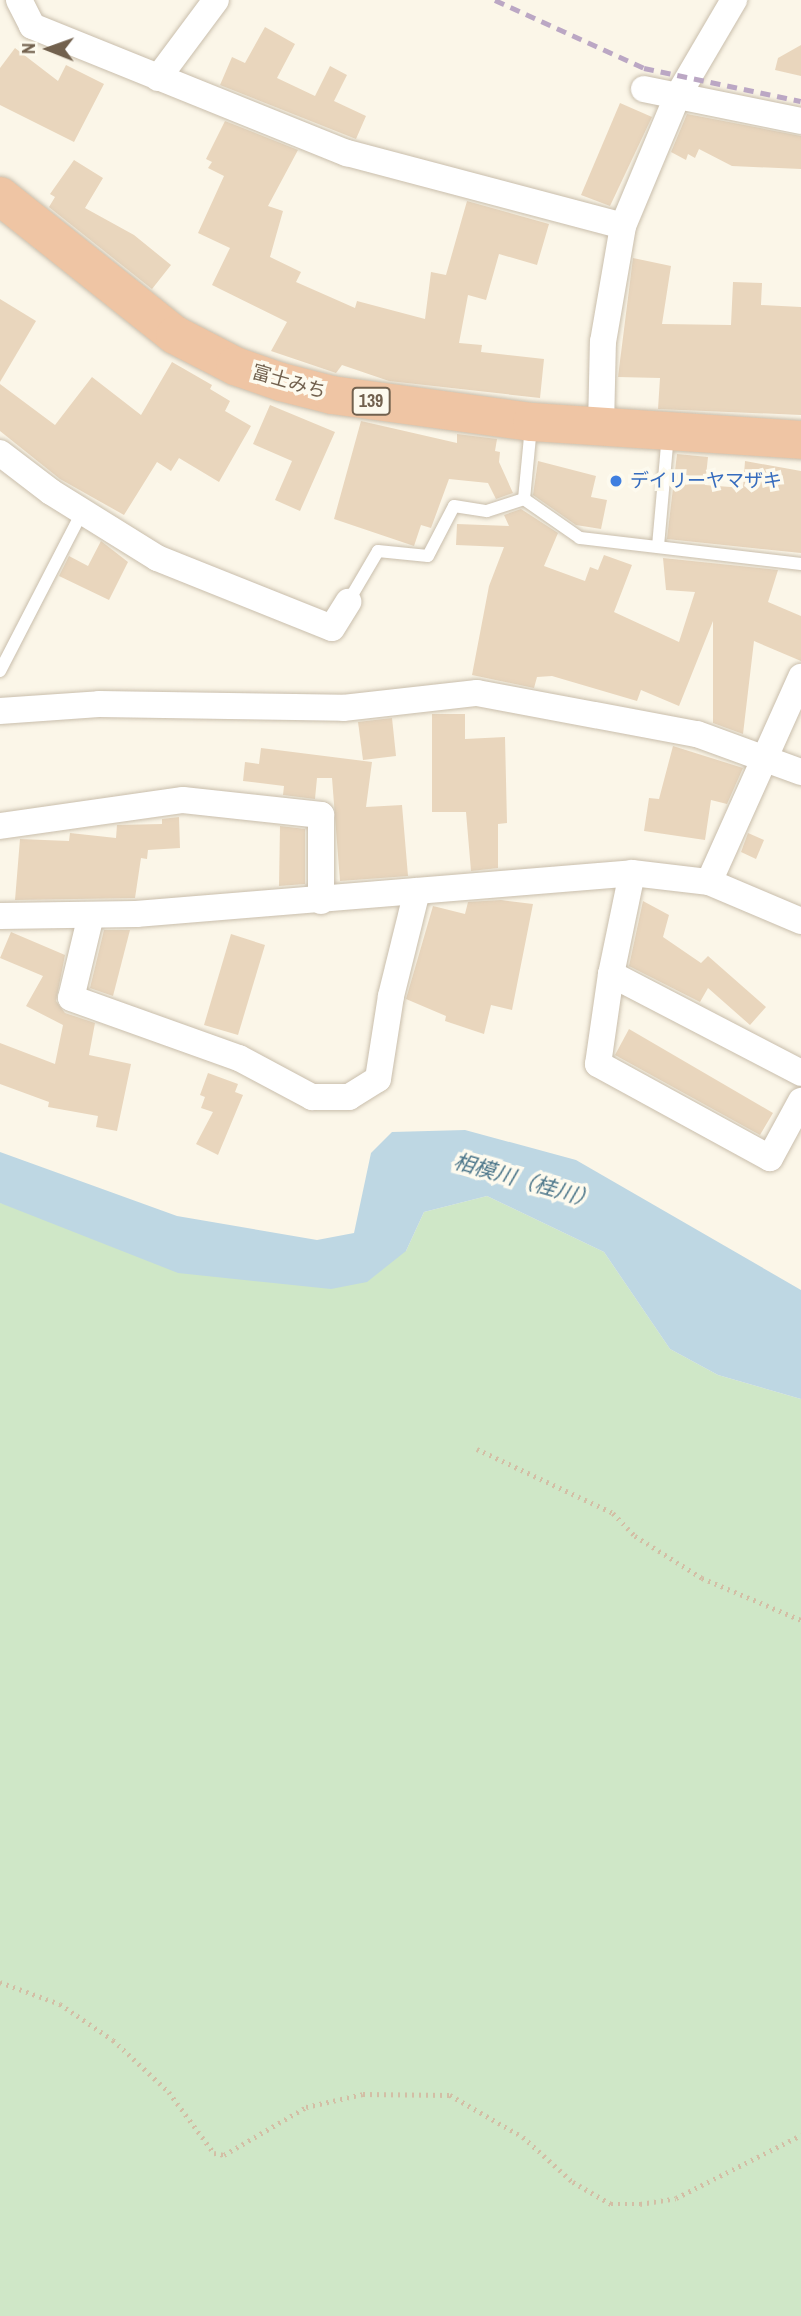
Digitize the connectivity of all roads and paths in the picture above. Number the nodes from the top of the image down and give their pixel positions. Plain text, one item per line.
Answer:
1 (19, 0) edge
2 (216, 0) edge
3 (734, 0) edge
4 (158, 78) junction
5 (644, 89) dead end
6 (677, 97) junction
7 (801, 121) edge
8 (0, 196) edge
9 (623, 226) junction
10 (532, 422) junction
11 (601, 427) junction
12 (668, 431) junction
13 (801, 440) edge
14 (0, 453) edge
15 (524, 499) junction
16 (82, 512) junction
17 (658, 546) junction
18 (801, 564) edge
19 (348, 602) joint
20 (0, 671) edge
21 (801, 677) edge
22 (0, 711) edge
23 (769, 757) junction
24 (801, 772) edge
25 (0, 826) edge
26 (632, 873) junction
27 (709, 882) junction
28 (417, 891) junction
29 (321, 901) junction
30 (91, 915) junction
31 (0, 916) edge
32 (801, 921) edge
33 (611, 974) junction
34 (801, 1073) edge
35 (801, 1101) edge
36 (477, 1449) dead end
37 (801, 1620) edge
38 (0, 1982) edge
39 (801, 2134) edge

1 - 4 street
2 - 4 street
3 - 6 street
4 - 9 street
5 - 6 street
6 - 7 street
6 - 9 street
8 - 10 highway, 富士みち / 139
9 - 11 street
10 - 11 highway, 富士みち / 139
10 - 15 lane
11 - 12 highway, 富士みち / 139
12 - 13 highway, 富士みち / 139
12 - 17 lane
14 - 16 street
15 - 17 lane
15 - 19 lane
16 - 19 street
16 - 20 lane
17 - 18 lane
21 - 23 street
22 - 23 street
23 - 24 street
23 - 27 street
25 - 29 street
26 - 27 street
26 - 28 street
26 - 33 street
27 - 32 street
28 - 29 street
28 - 30 street
29 - 30 street
30 - 31 street
33 - 34 street
33 - 35 street
36 - 37 path
38 - 39 path

